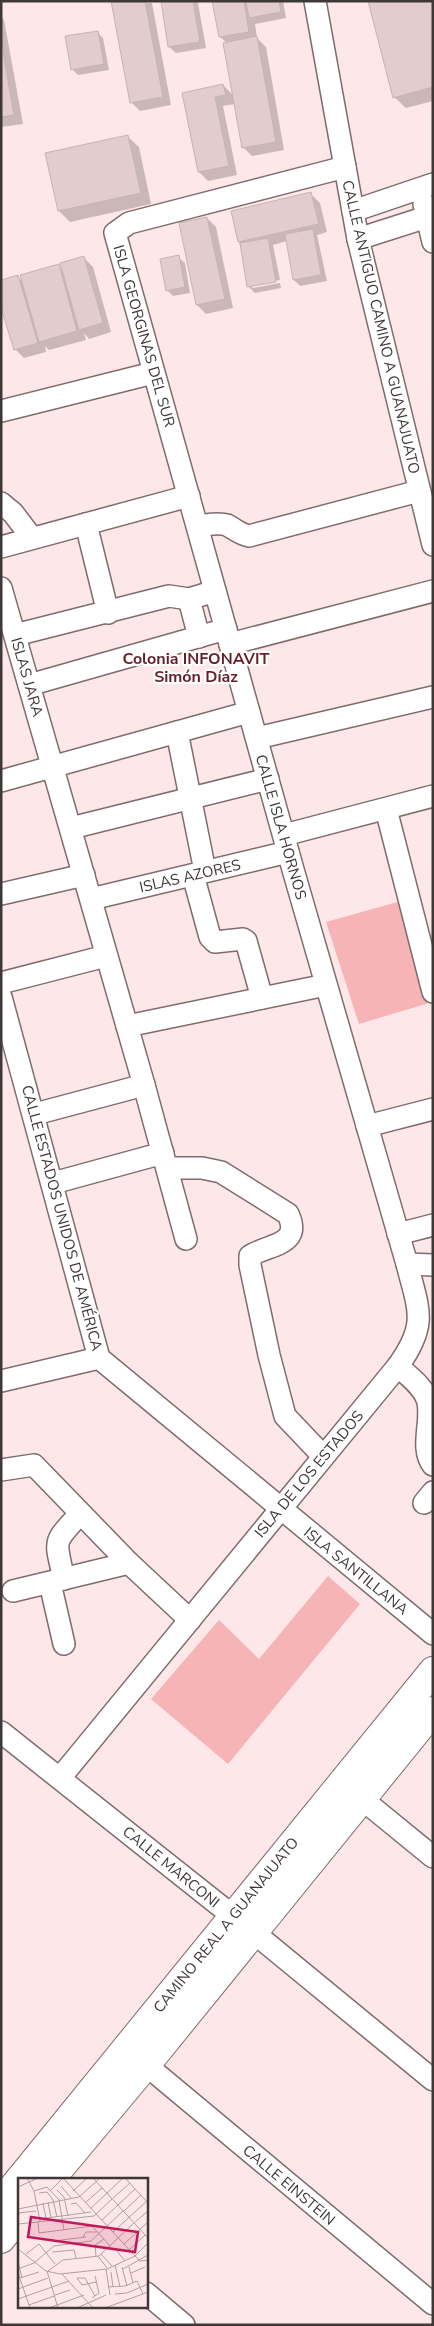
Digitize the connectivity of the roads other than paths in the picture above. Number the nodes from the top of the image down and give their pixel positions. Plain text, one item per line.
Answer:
1 (315, 1) edge
2 (344, 167) junction
3 (426, 187) edge
4 (353, 211) junction
5 (430, 216) edge
6 (358, 239) junction
7 (433, 242) edge
8 (153, 373) junction
9 (1, 411) edge
10 (420, 491) junction
11 (189, 496) junction
12 (1, 503) edge
13 (86, 524) junction
14 (198, 526) junction
15 (32, 538) junction
16 (433, 545) edge
17 (1, 547) edge
18 (1, 588) edge
19 (215, 590) junction
20 (433, 591) edge
21 (188, 599) junction
22 (108, 613) junction
23 (16, 635) junction
24 (199, 637) junction
25 (228, 637) junction
26 (29, 685) junction
27 (433, 697) edge
28 (249, 712) junction
29 (177, 732) junction
30 (257, 738) junction
31 (54, 766) junction
32 (268, 779) junction
33 (1, 781) edge
34 (433, 796) edge
35 (190, 799) junction
36 (386, 809) junction
37 (71, 828) junction
38 (286, 843) junction
39 (199, 873) junction
40 (84, 875) junction
41 (1, 894) edge
42 (91, 899) junction
43 (106, 956) junction
44 (1, 983) edge
45 (326, 984) junction
46 (433, 992) edge
47 (1, 997) edge
48 (262, 998) junction
49 (127, 1026) junction
50 (144, 1085) junction
51 (433, 1109) edge
52 (35, 1114) junction
53 (367, 1126) junction
54 (165, 1161) junction
55 (53, 1183) junction
56 (433, 1225) edge
57 (398, 1234) junction
58 (186, 1239) dead end
59 (407, 1264) junction
60 (433, 1265) edge
61 (99, 1358) junction
62 (398, 1366) junction
63 (1, 1381) edge
64 (323, 1456) junction
65 (433, 1466) edge
66 (1, 1470) edge
67 (279, 1508) junction
68 (80, 1514) junction
69 (129, 1563) junction
70 (57, 1581) junction
71 (13, 1591) dead end
72 (190, 1620) junction
73 (433, 1634) edge
74 (64, 1644) dead end
75 (433, 1671) edge
76 (433, 1711) edge
77 (1, 1732) edge
78 (60, 1778) junction
79 (362, 1799) junction
80 (433, 1857) edge
81 (243, 1924) junction
82 (146, 2065) junction
83 (433, 2080) edge
84 (21, 2178) edge
85 (52, 2178) edge
86 (18, 2181) edge
87 (1, 2202) edge
88 (18, 2218) edge
89 (1, 2239) edge
90 (148, 2295) edge
91 (433, 2304) edge
92 (184, 2325) edge

1 - 2 street, CALLE ANTIGUO CAMINO A GUANAJUATO
2 - 4 street, CALLE ANTIGUO CAMINO A GUANAJUATO
2 - 8 street, ISLA GEORGINAS DEL SUR
3 - 4 street
3 - 5 street
4 - 6 street, CALLE ANTIGUO CAMINO A GUANAJUATO
5 - 6 street
5 - 7 street
6 - 10 street, CALLE ANTIGUO CAMINO A GUANAJUATO
8 - 9 street
8 - 11 street, ISLA GEORGINAS DEL SUR
10 - 14 street
10 - 16 street, CALLE ANTIGUO CAMINO A GUANAJUATO
11 - 13 street
11 - 14 street, ISLA GEORGINAS DEL SUR
12 - 15 street
13 - 15 street
13 - 22 street
14 - 19 street, CALLE ISLA HORNOS
15 - 17 street
18 - 23 street, ISLAS JARA
19 - 21 street
19 - 25 street, CALLE ISLA HORNOS
20 - 25 street
21 - 22 street
21 - 24 street
22 - 23 street
23 - 26 street, ISLAS JARA
24 - 25 street
24 - 26 street
25 - 28 street, CALLE ISLA HORNOS
26 - 31 street, ISLAS JARA
27 - 30 street
28 - 29 street
28 - 30 street, CALLE ISLA HORNOS
29 - 31 street
29 - 35 street
30 - 32 street, CALLE ISLA HORNOS
31 - 33 street
31 - 37 street, ISLAS JARA
32 - 35 street
32 - 38 street, CALLE ISLA HORNOS
34 - 36 street, ISLAS AZORES
35 - 37 street
35 - 39 street
36 - 38 street, ISLAS AZORES
36 - 46 street
37 - 40 street, ISLAS JARA
38 - 39 street, ISLAS AZORES
38 - 45 street, CALLE ISLA HORNOS
39 - 42 street, ISLAS AZORES
39 - 48 street
40 - 41 street
40 - 42 street, ISLAS JARA
42 - 43 street, ISLAS JARA
43 - 44 street
43 - 49 street, ISLAS JARA
45 - 48 street
45 - 53 street, CALLE ISLA HORNOS
47 - 52 street, CALLE ESTADOS UNIDOS DE AMÉRICA
48 - 49 street
49 - 50 street, ISLAS JARA
50 - 52 street
50 - 54 street, ISLAS JARA
51 - 53 street
52 - 55 street, CALLE ESTADOS UNIDOS DE AMÉRICA
53 - 57 street, ISLA DE LOS ESTADOS
54 - 55 street
54 - 58 street, ISLAS JARA
54 - 64 street
55 - 61 street, CALLE ESTADOS UNIDOS DE AMÉRICA
56 - 57 street
57 - 59 street, ISLA DE LOS ESTADOS
59 - 60 street
59 - 62 street, ISLA DE LOS ESTADOS
61 - 63 street
61 - 67 street, CALLE ESTADOS UNIDOS DE AMÉRICA
62 - 64 street, ISLA DE LOS ESTADOS
62 - 65 street
64 - 67 street, ISLA DE LOS ESTADOS
66 - 68 street
67 - 72 street, ISLA DE LOS ESTADOS
67 - 73 street, ISLA SANTILLANA
68 - 69 street
68 - 70 street
69 - 70 street
69 - 72 street
70 - 71 street
70 - 74 street
72 - 78 street, ISLA DE LOS ESTADOS
75 - 81 street, CAMINO REAL A GUANAJUATO
76 - 79 street, CAMINO REAL A GUANAJUATO
77 - 78 street, CALLE MARCONI
78 - 81 street, CALLE MARCONI
79 - 80 street
79 - 81 street, CAMINO REAL A GUANAJUATO
81 - 82 street, CAMINO REAL A GUANAJUATO
81 - 83 street, CALLE MARCONI
81 - 84 street, CAMINO REAL A GUANAJUATO
82 - 85 street, CAMINO REAL A GUANAJUATO
82 - 91 street, CALLE EINSTEIN
86 - 87 street, CAMINO REAL A GUANAJUATO
88 - 89 street
90 - 92 street

